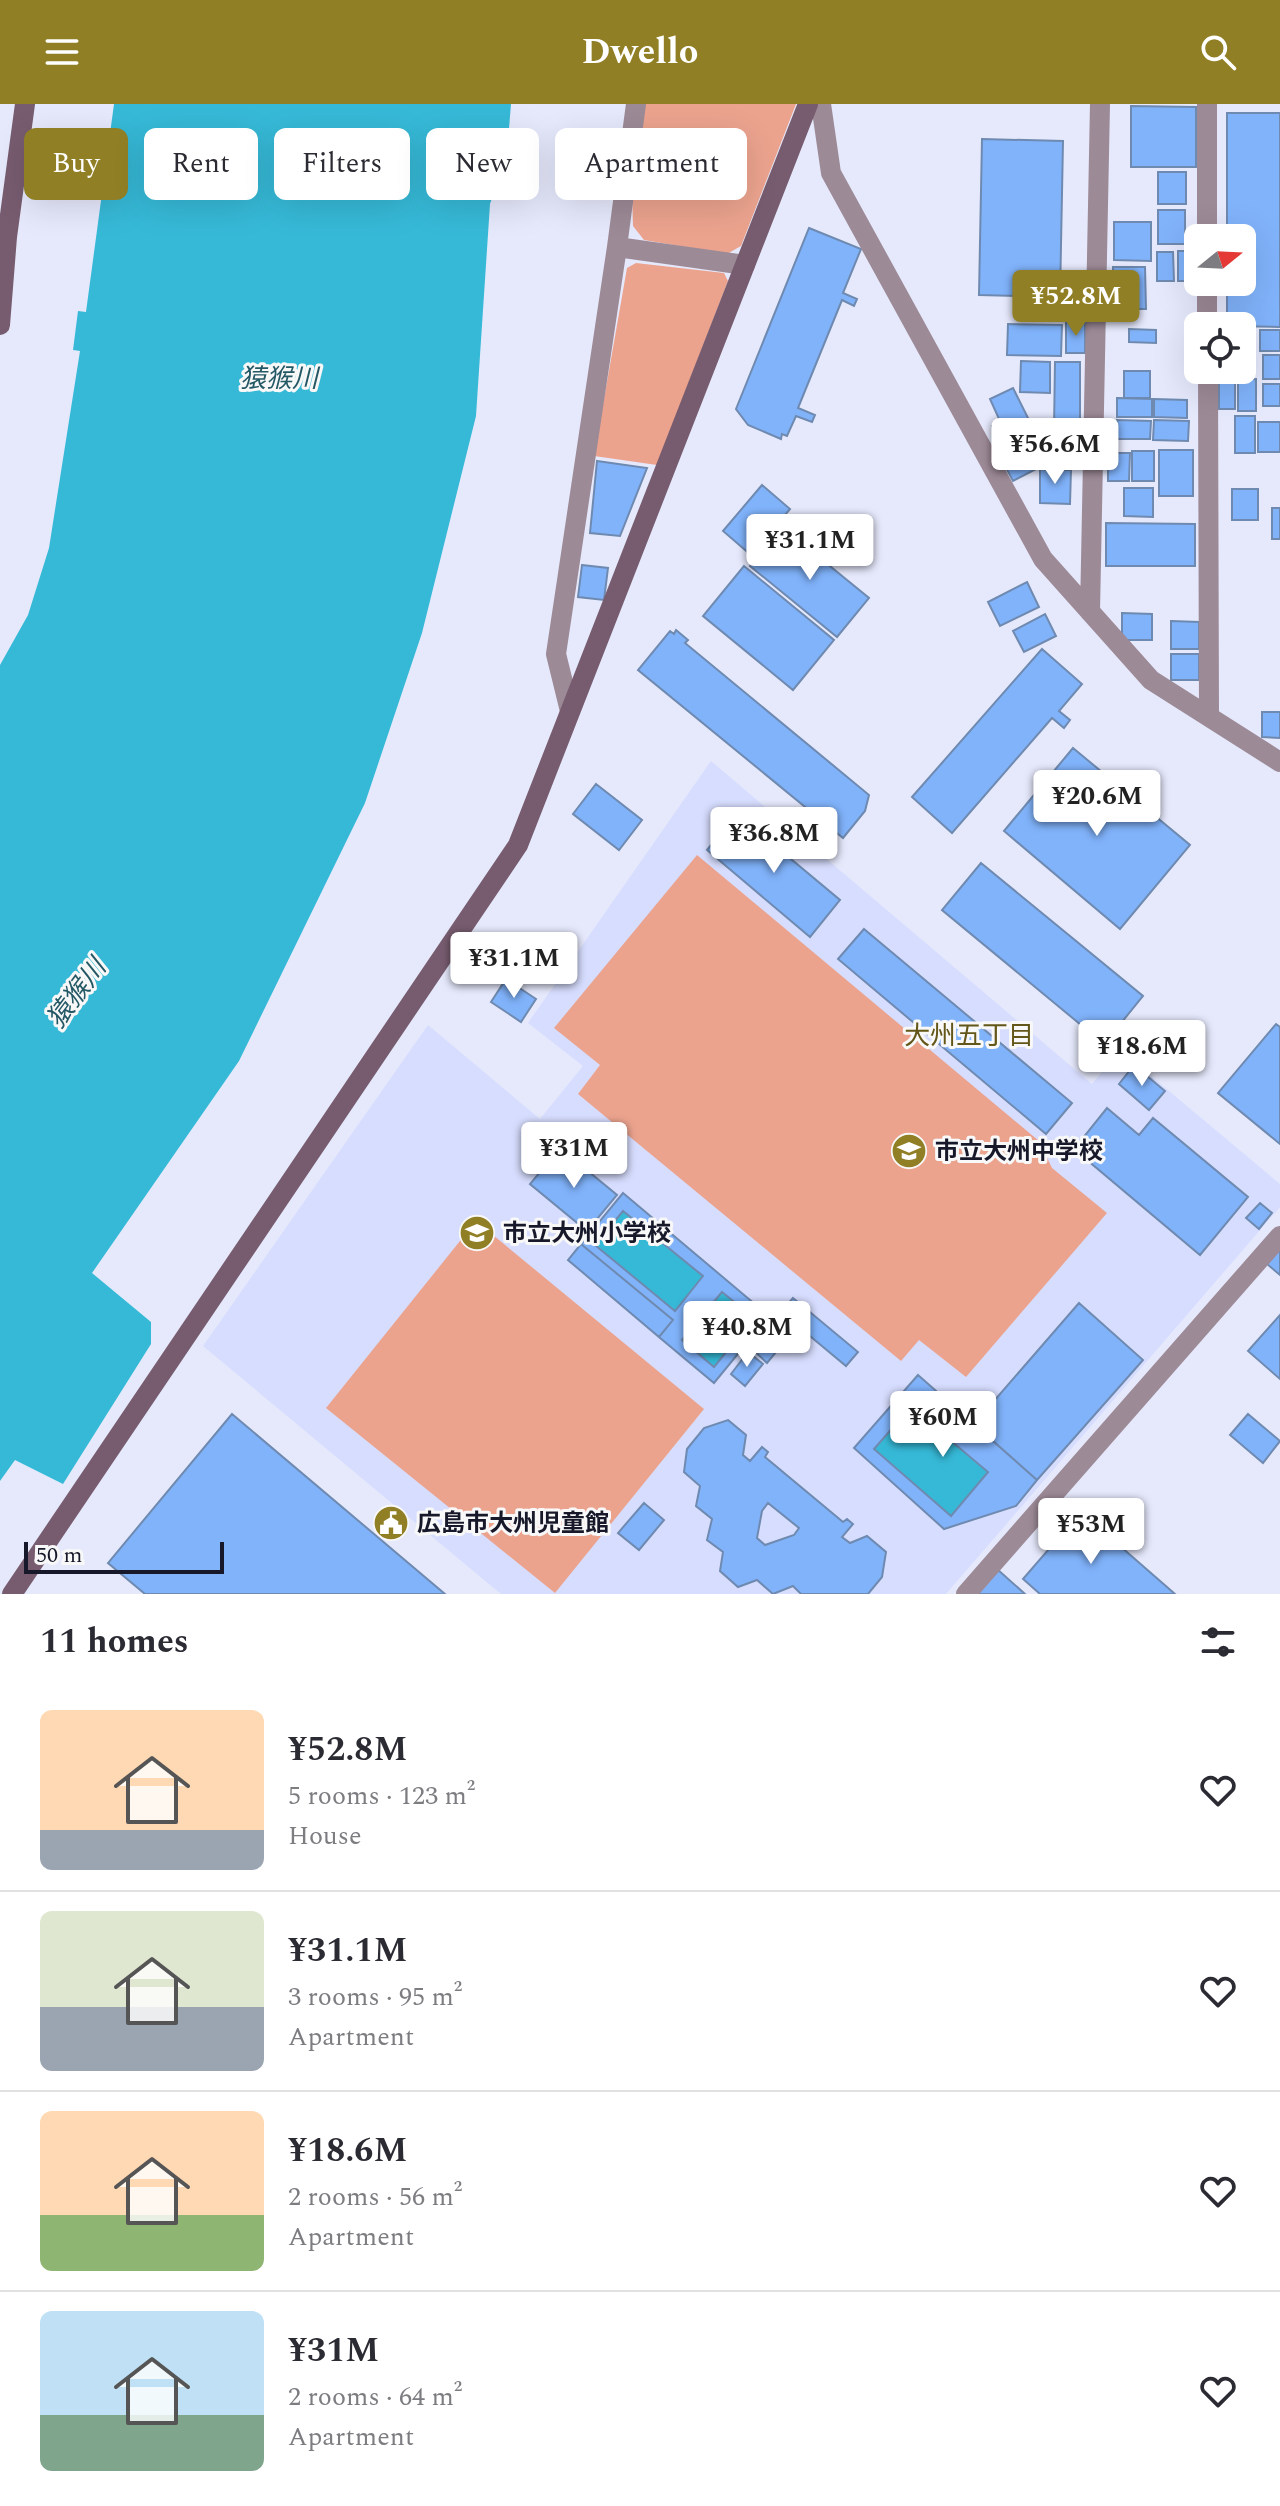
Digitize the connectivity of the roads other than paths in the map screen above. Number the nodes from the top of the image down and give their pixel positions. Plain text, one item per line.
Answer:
1 (25, 104) edge
2 (636, 104) edge
3 (808, 104) edge
4 (821, 104) edge
5 (1100, 104) edge
6 (1207, 104) edge
7 (8, 158) edge
8 (1207, 224) edge
9 (617, 247) junction
10 (745, 265) junction
11 (0, 325) edge
12 (1208, 384) edge
13 (1090, 612) junction
14 (570, 711) junction
15 (1209, 716) junction
16 (1280, 762) edge
17 (1280, 1236) edge
18 (12, 1594) edge
19 (966, 1594) edge

1 - 7 street
2 - 9 street
3 - 10 street
4 - 13 street
5 - 13 street
6 - 8 street
7 - 11 street
9 - 10 street
9 - 14 street
10 - 14 street
12 - 15 street
13 - 15 street
14 - 18 street
15 - 16 street
17 - 19 street

